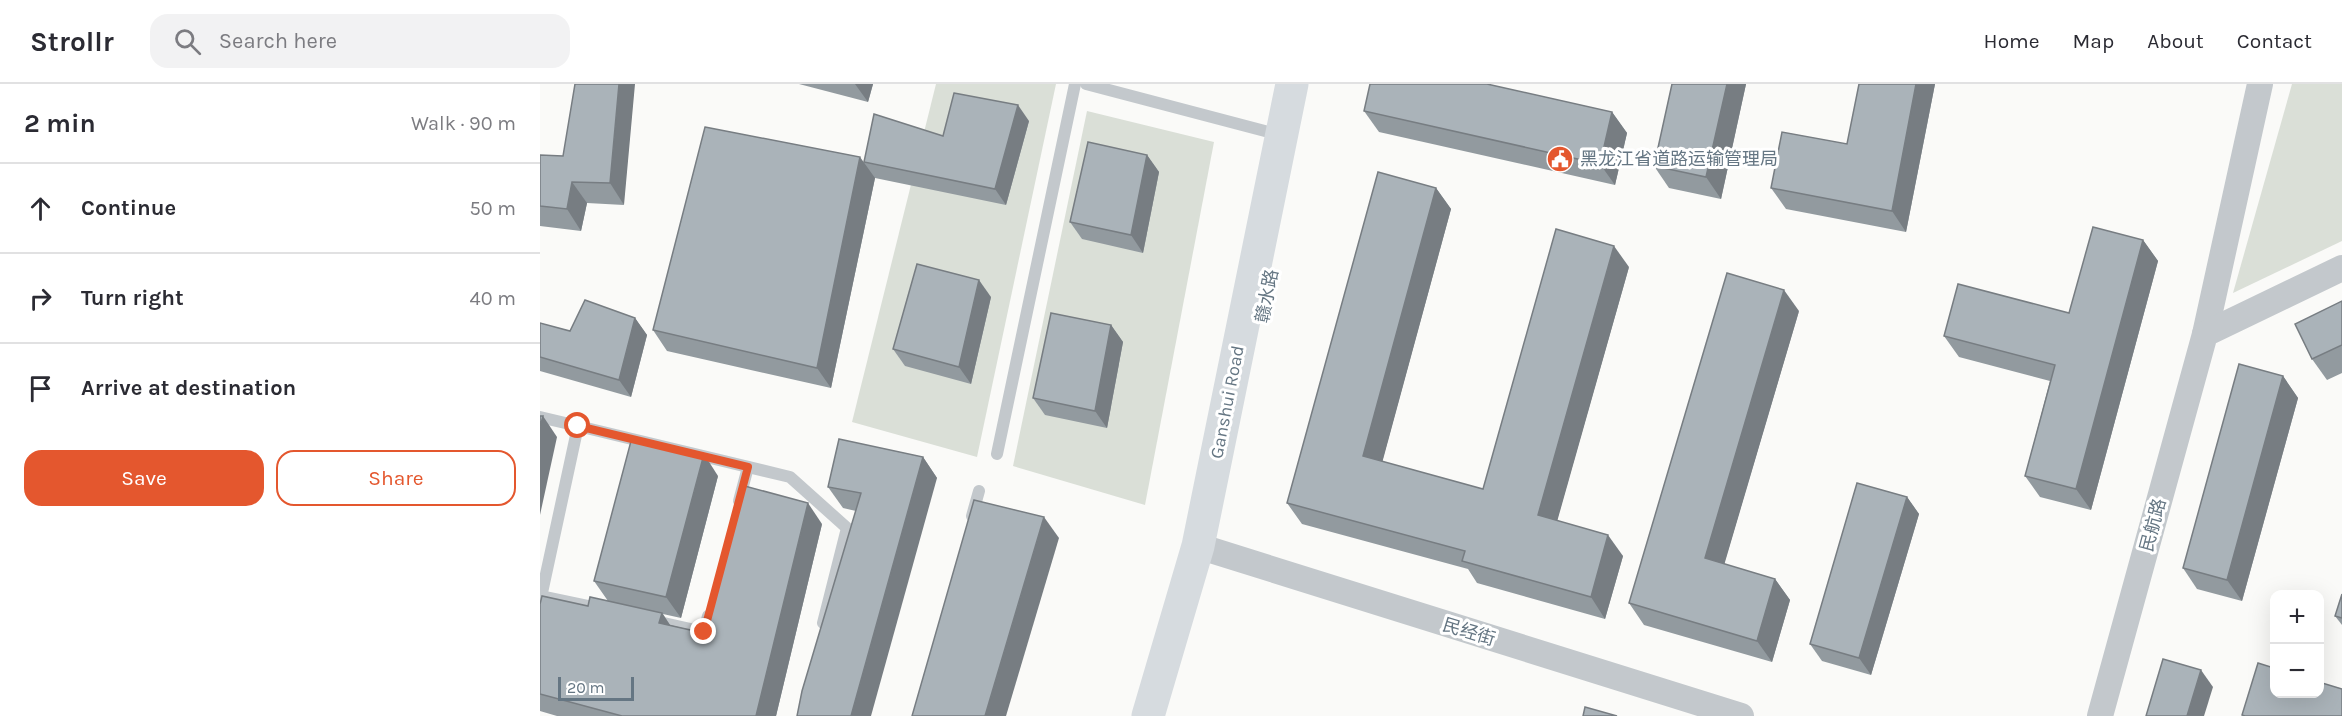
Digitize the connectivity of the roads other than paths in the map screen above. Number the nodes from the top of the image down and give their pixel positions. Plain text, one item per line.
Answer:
1 (1076, 84) edge
2 (1086, 84) edge
3 (1292, 84) edge
4 (1308, 84) edge
5 (2260, 84) edge
6 (1281, 135) junction
7 (2342, 268) edge
8 (2205, 334) junction
9 (540, 417) edge
10 (578, 426) junction
11 (997, 454) dead end
12 (748, 467) junction
13 (979, 491) dead end
14 (736, 511) edge
15 (969, 525) edge
16 (1207, 550) junction
17 (541, 599) edge
18 (713, 599) edge
19 (611, 611) edge
20 (646, 619) edge
21 (819, 639) edge
22 (1148, 716) edge
23 (1169, 716) edge
24 (1741, 716) edge
25 (2100, 716) edge

1 - 11 lane
2 - 6 lane
3 - 6 main road, Ganshui Road
4 - 16 main road, 赣水路
5 - 8 street, 民航路
6 - 16 main road, Ganshui Road
7 - 8 street
8 - 25 street, 民航路
9 - 10 lane
10 - 12 lane
10 - 17 lane
12 - 14 lane
12 - 21 lane
13 - 15 lane
16 - 22 main road, Ganshui Road
16 - 23 main road, 赣水路
16 - 24 street, 民经街
17 - 19 lane
18 - 20 lane

